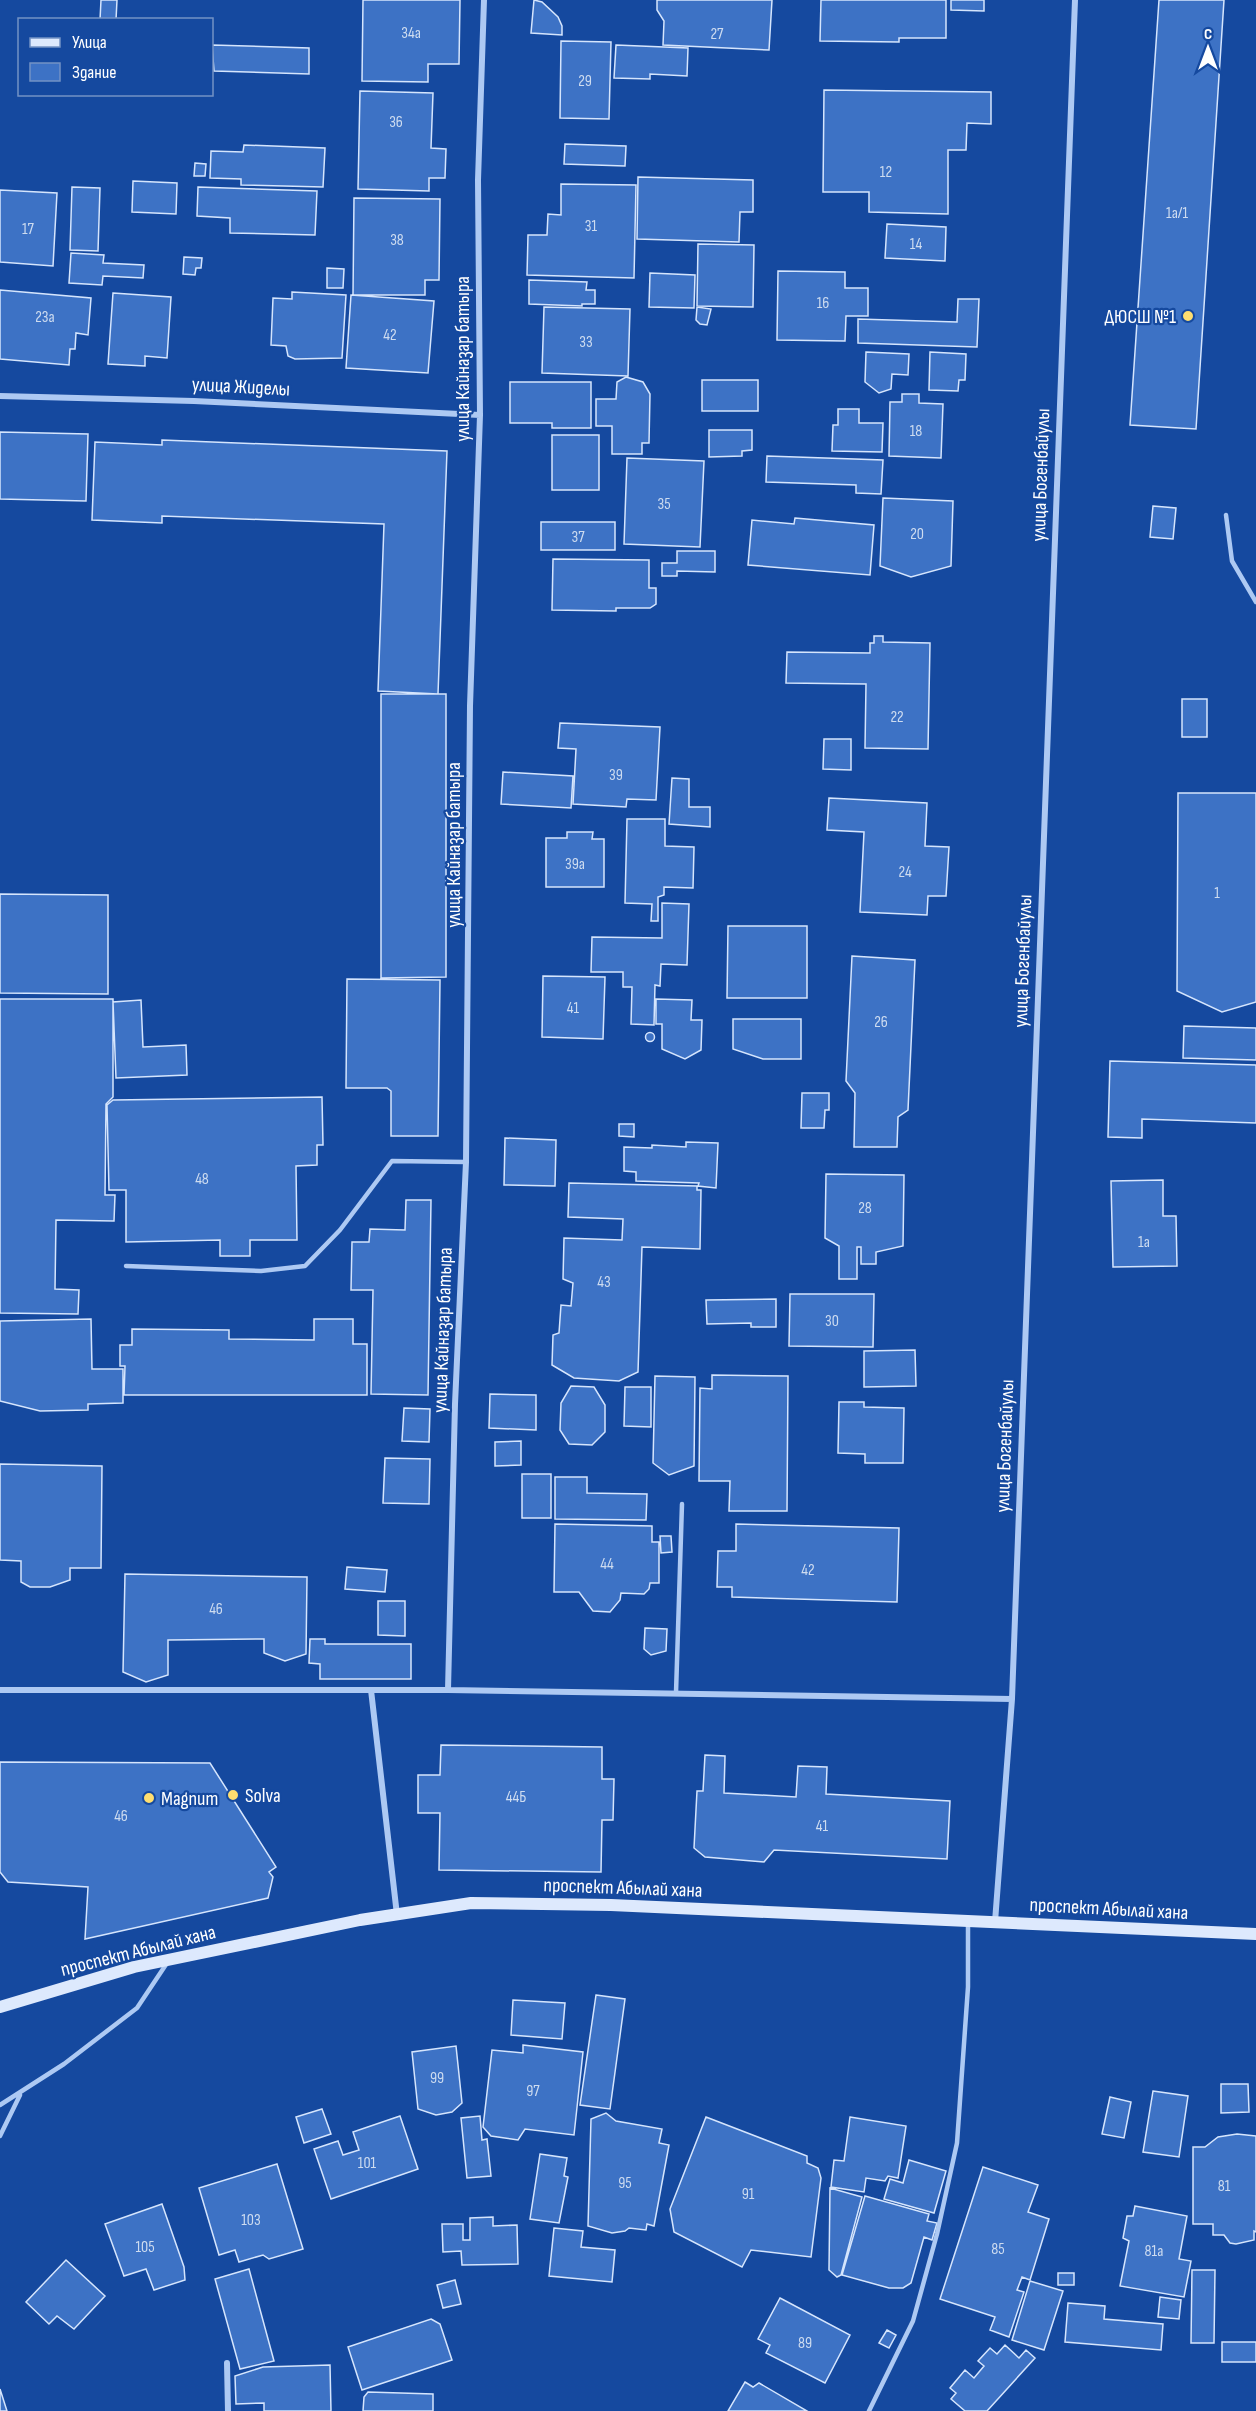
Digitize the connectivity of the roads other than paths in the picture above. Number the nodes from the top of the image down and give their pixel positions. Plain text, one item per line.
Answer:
1 (484, 0) edge
2 (1075, 0) edge
3 (0, 396) edge
4 (480, 414) junction
5 (1226, 515) dead end
6 (1256, 602) edge
7 (466, 1162) junction
8 (126, 1266) dead end
9 (682, 1504) dead end
10 (0, 1690) edge
11 (371, 1690) junction
12 (447, 1690) junction
13 (676, 1693) junction
14 (1012, 1700) junction
15 (397, 1915) junction
16 (968, 1921) junction
17 (995, 1922) junction
18 (1256, 1934) edge
19 (170, 1960) junction
20 (0, 2007) edge
21 (20, 2095) junction
22 (0, 2105) edge
23 (0, 2136) edge
24 (226, 2363) dead end
25 (228, 2411) edge
26 (868, 2411) edge

1 - 4 street, улица Кайназар батыра
2 - 14 street, улица Богенбайулы
3 - 4 street, улица Жиделы
4 - 7 street, улица Кайназар батыра
5 - 6 lane
7 - 8 lane
7 - 12 street, улица Кайназар батыра
9 - 13 lane
10 - 11 street
11 - 12 street
11 - 15 street
12 - 13 street
13 - 14 street
14 - 17 street, улица Богенбайулы
15 - 16 main road, проспект Абылай хана
15 - 19 main road, проспект Абылай хана
16 - 17 main road, проспект Абылай хана
16 - 26 lane
17 - 18 main road, проспект Абылай хана
19 - 20 main road, проспект Абылай хана
19 - 21 lane
21 - 22 lane
21 - 23 lane
24 - 25 street

